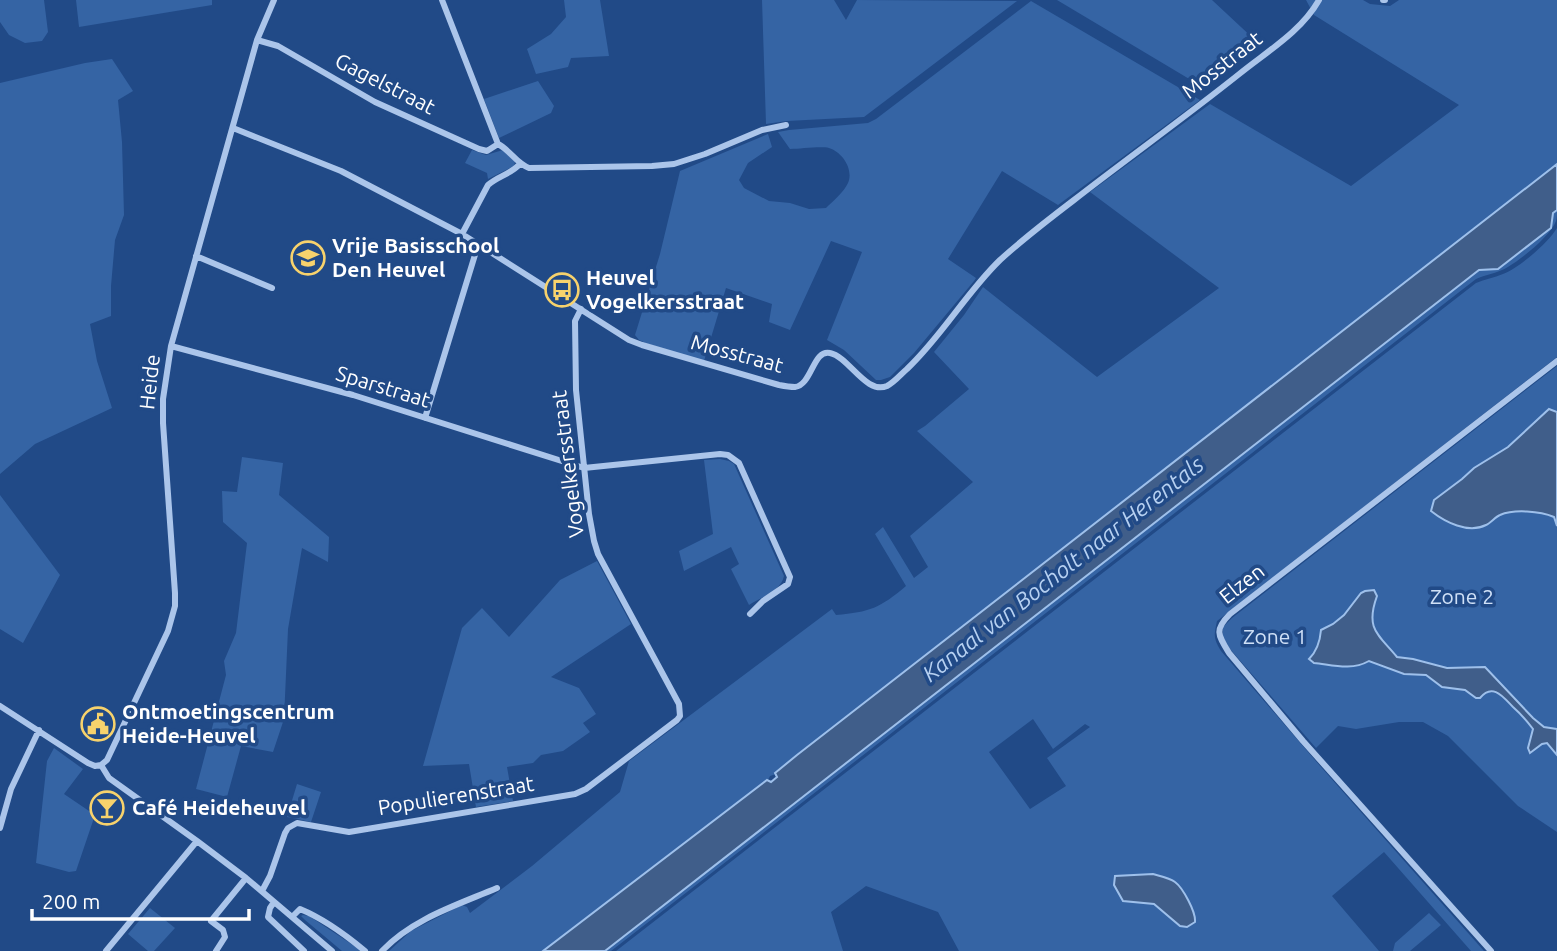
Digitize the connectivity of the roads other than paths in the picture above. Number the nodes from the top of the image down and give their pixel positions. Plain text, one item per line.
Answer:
1 (274, 0) edge
2 (442, 0) edge
3 (1319, 0) edge
4 (257, 40) junction
5 (786, 125) dead end
6 (233, 128) junction
7 (498, 144) junction
8 (520, 164) junction
9 (462, 234) junction
10 (478, 245) junction
11 (196, 256) junction
12 (272, 288) dead end
13 (581, 309) junction
14 (171, 346) junction
15 (1557, 361) edge
16 (425, 418) junction
17 (584, 468) junction
18 (750, 614) dead end
19 (0, 706) edge
20 (677, 720) joint
21 (39, 730) junction
22 (102, 765) junction
23 (0, 828) edge
24 (197, 841) junction
25 (246, 878) junction
26 (496, 888) dead end
27 (262, 891) junction
28 (274, 902) junction
29 (292, 917) junction
30 (106, 951) edge
31 (216, 951) edge
32 (304, 951) edge
33 (332, 951) edge
34 (365, 951) edge
35 (382, 951) edge
36 (1491, 951) edge

1 - 4 street, Heide
2 - 7 street
3 - 13 street, Mosstraat
4 - 6 street, Heide
4 - 7 street, Gagelstraat
5 - 8 street
6 - 9 street, Mosstraat
6 - 11 street, Heide
7 - 8 street
8 - 9 street
9 - 10 street, Mosstraat
10 - 13 street, Mosstraat
10 - 16 street
11 - 12 street
11 - 14 street, Heide
13 - 17 street, Vogelkersstraat
14 - 16 street, Sparstraat
14 - 22 street, Heide
15 - 36 street, Elzen
16 - 17 street, Sparstraat
17 - 18 street
17 - 20 street, Vogelkersstraat
19 - 21 street
20 - 27 street, Populierenstraat
21 - 22 street
21 - 23 street
22 - 24 street
24 - 25 street
24 - 30 street
25 - 27 street
25 - 31 street
26 - 35 street
27 - 28 street
28 - 29 street
28 - 32 street
29 - 33 street
29 - 34 street

